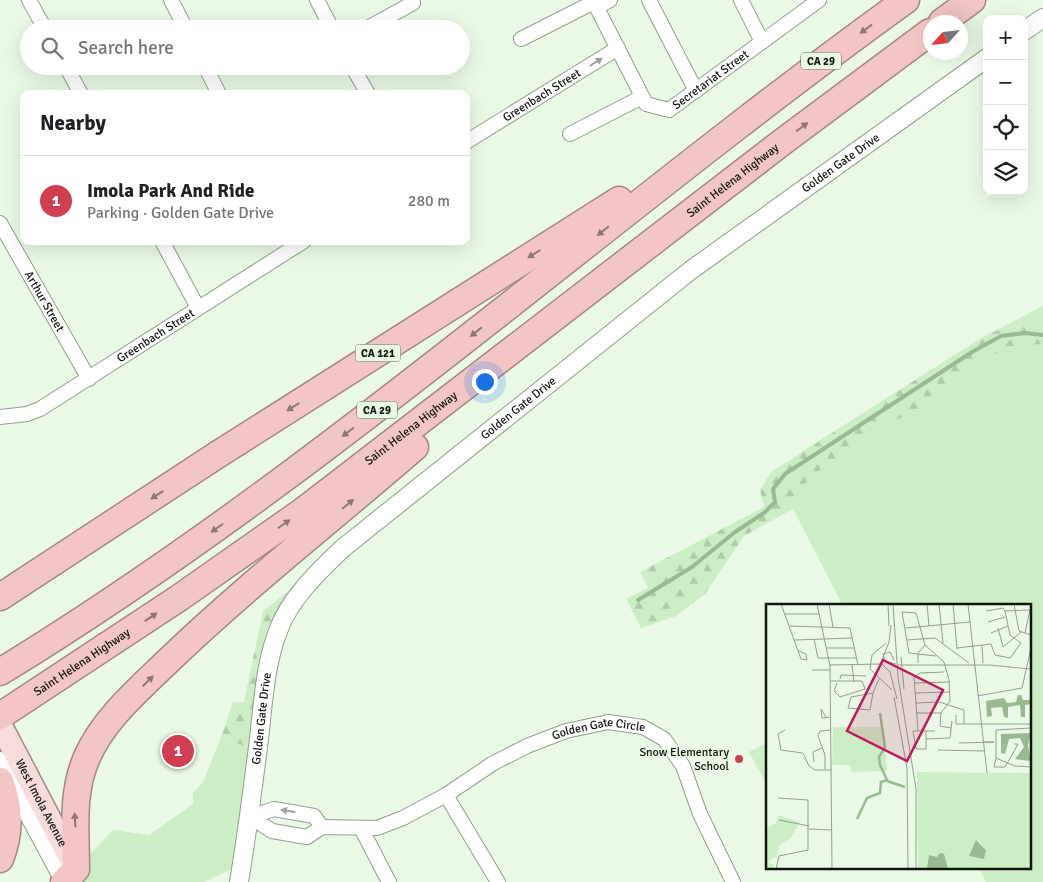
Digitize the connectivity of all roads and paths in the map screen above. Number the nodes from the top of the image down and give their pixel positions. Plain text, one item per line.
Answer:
1 (29, 0) edge
2 (171, 0) edge
3 (317, 0) edge
4 (610, 0) edge
5 (649, 0) edge
6 (741, 0) edge
7 (906, 0) edge
8 (972, 0) edge
9 (814, 1) edge
10 (413, 3) dead end
11 (595, 3) edge
12 (952, 15) edge
13 (1043, 18) edge
14 (40, 20) edge
15 (181, 20) edge
16 (327, 20) edge
17 (382, 20) edge
18 (1028, 28) edge
19 (923, 37) edge
20 (521, 39) dead end
21 (762, 42) junction
22 (618, 48) junction
23 (984, 60) edge
24 (71, 75) edge
25 (210, 75) edge
26 (357, 75) edge
27 (79, 90) edge
28 (217, 90) edge
29 (366, 90) edge
30 (696, 91) junction
31 (642, 97) junction
32 (737, 124) junction
33 (570, 134) dead end
34 (470, 140) edge
35 (741, 174) junction
36 (0, 223) edge
37 (164, 245) edge
38 (298, 245) edge
39 (198, 308) junction
40 (89, 379) junction
41 (0, 417) edge
42 (7, 590) edge
43 (0, 672) edge
44 (3, 717) edge
45 (0, 761) edge
46 (0, 781) edge
47 (446, 795) junction
48 (250, 817) junction
49 (322, 827) junction
50 (361, 828) junction
51 (0, 860) edge
52 (70, 879) edge
53 (239, 882) edge
54 (389, 882) edge
55 (498, 882) edge
56 (733, 882) edge

1 - 14 street
2 - 15 street
3 - 16 street
4 - 11 street
5 - 30 street
6 - 21 street
7 -> 32 highway, CA 29
8 - 12 highway
9 - 21 street, Secretariat Street
10 - 17 street
11 - 20 street
11 - 22 street
13 - 18 street
35 -> 19 highway, Saint Helena Highway / CA 29
21 - 30 street, Secretariat Street
22 - 31 street
34 -> 22 street, Greenbach Street
23 - 48 street, Golden Gate Drive
24 - 27 street
25 - 28 street
26 - 29 street
30 - 31 street, Secretariat Street
31 - 33 street
32 -> 42 highway, CA 121
32 -> 43 highway, CA 29
44 -> 35 highway, Saint Helena Highway / CA 29
52 -> 35 highway
36 - 40 street, Arthur Street
37 - 39 street
38 - 39 street, Greenbach Street
39 - 40 street, Greenbach Street
40 - 41 street, Greenbach Street
44 - 52 main road, West Imola Avenue
45 - 52 street, West Imola Avenue
46 - 51 highway
47 - 50 street, Golden Gate Circle
47 - 55 street
47 - 56 street, Golden Gate Circle
49 -> 48 street
48 - 49 street, Golden Gate Circle
48 - 53 street, Golden Gate Drive
49 - 50 street, Golden Gate Circle
50 - 54 street

